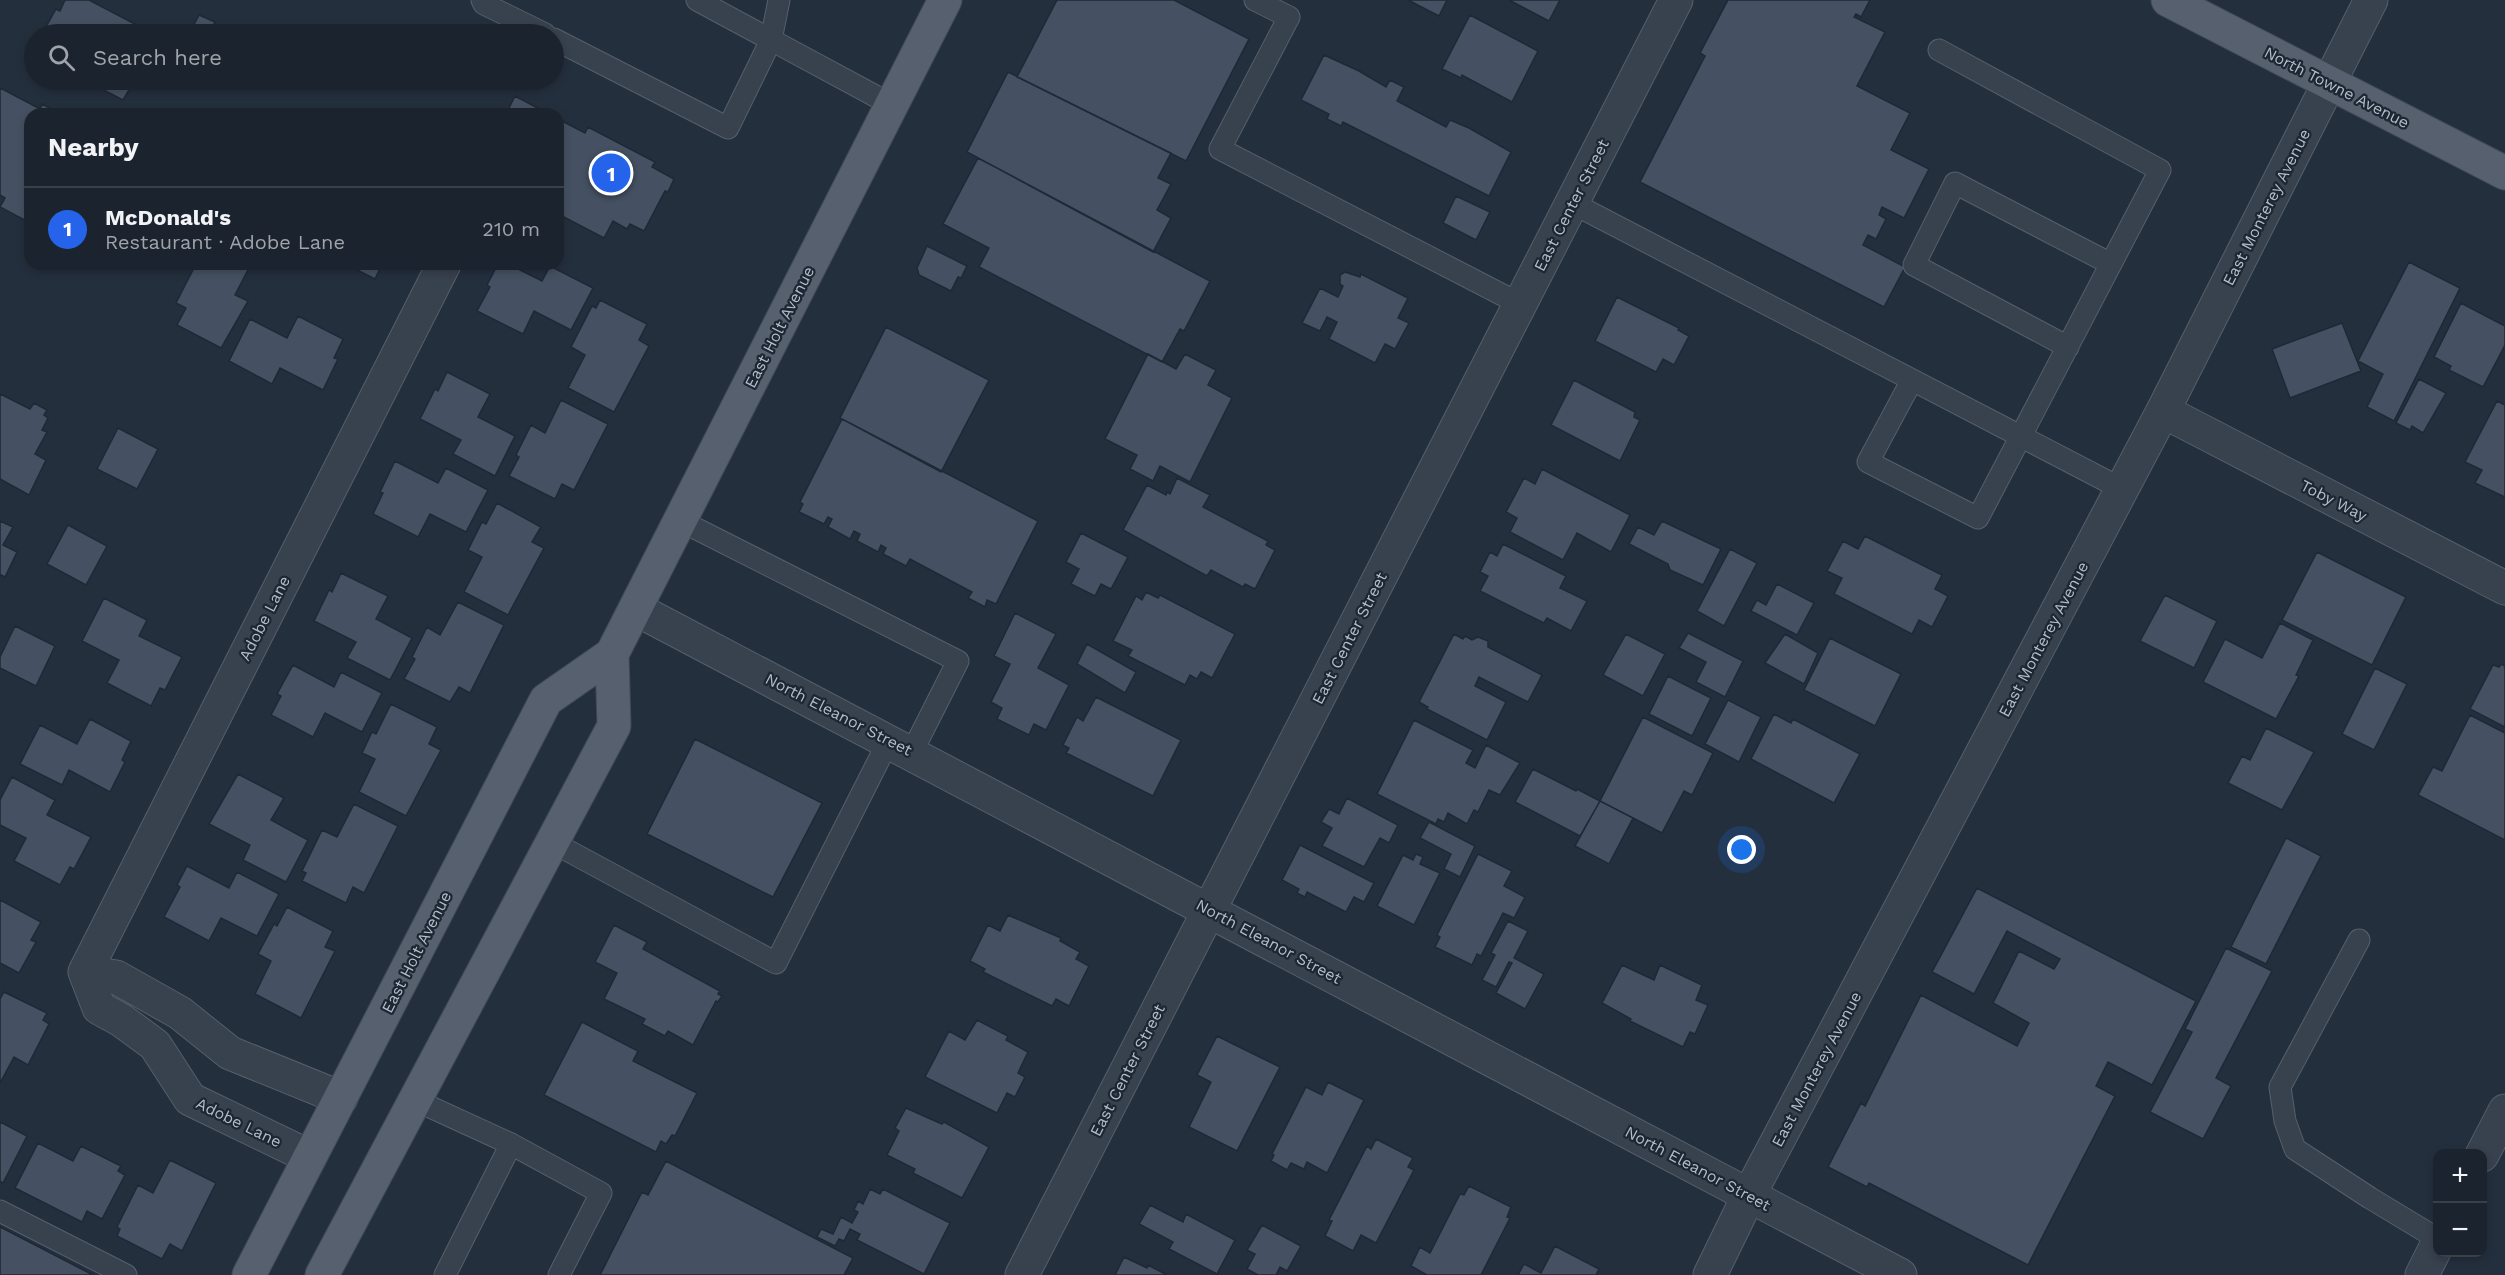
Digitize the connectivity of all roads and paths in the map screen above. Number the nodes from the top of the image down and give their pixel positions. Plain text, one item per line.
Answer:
1 (482, 0) edge
2 (697, 0) edge
3 (779, 0) edge
4 (945, 0) edge
5 (1255, 0) edge
6 (1676, 0) edge
7 (2168, 0) edge
8 (2371, 0) edge
9 (525, 24) edge
10 (771, 40) junction
11 (564, 44) edge
12 (1939, 50) dead end
13 (2330, 83) junction
14 (892, 105) junction
15 (2505, 173) edge
16 (1572, 203) junction
17 (2111, 264) junction
18 (441, 270) edge
19 (1520, 304) junction
20 (2068, 347) junction
21 (1912, 380) junction
22 (2163, 411) junction
23 (2021, 436) junction
24 (2122, 489) junction
25 (681, 521) junction
26 (2505, 588) edge
27 (636, 609) junction
28 (612, 654) junction
29 (900, 746) junction
30 (552, 842) junction
31 (1210, 909) junction
32 (2359, 940) dead end
33 (85, 972) junction
34 (340, 1098) junction
35 (415, 1100) junction
36 (2505, 1111) edge
37 (511, 1144) junction
38 (2485, 1149) edge
39 (310, 1157) junction
40 (1749, 1195) junction
41 (0, 1211) edge
42 (2433, 1236) edge
43 (2433, 1253) edge
44 (126, 1275) edge
45 (249, 1275) edge
46 (322, 1275) edge
47 (445, 1275) edge
48 (559, 1275) edge
49 (1022, 1275) edge
50 (1710, 1275) edge
51 (1900, 1275) edge
52 (2422, 1275) edge

1 - 9 lane
2 - 10 lane
3 - 10 lane
4 - 14 main road, East Holt Avenue
5 - 19 lane
6 - 16 street, East Center Street
7 - 13 main road, North Towne Avenue
8 - 13 street, East Monterey Avenue
10 - 11 lane
10 - 14 lane
12 - 17 lane
13 - 15 main road, North Towne Avenue
13 - 22 street, East Monterey Avenue
14 - 25 main road, East Holt Avenue
16 - 19 street, East Center Street
16 - 21 lane
17 - 20 lane
17 - 20 lane
18 - 33 street, Adobe Lane
19 - 31 street, East Center Street
20 - 23 lane
21 - 23 lane
21 - 23 lane
22 - 24 street, East Monterey Avenue
22 - 26 street, Toby Way
23 - 24 lane
24 - 40 street, East Monterey Avenue
25 - 27 main road, East Holt Avenue
25 - 29 lane
27 - 28 main road, East Holt Avenue
27 - 29 street, North Eleanor Street
28 - 30 main road, East Holt Avenue
28 - 34 main road, East Holt Avenue
29 - 30 lane
29 - 31 street, North Eleanor Street
30 - 35 main road, East Holt Avenue
31 - 40 street, North Eleanor Street
31 - 49 street, East Center Street
32 - 42 lane
33 - 34 street
33 - 39 street, Adobe Lane
34 - 39 main road, East Holt Avenue
35 - 37 lane
35 - 46 main road, East Holt Avenue
36 - 38 street
37 - 47 lane
37 - 48 lane
39 - 45 main road, East Holt Avenue
40 - 50 street, East Monterey Avenue
40 - 51 street, North Eleanor Street
41 - 44 lane
43 - 52 street

